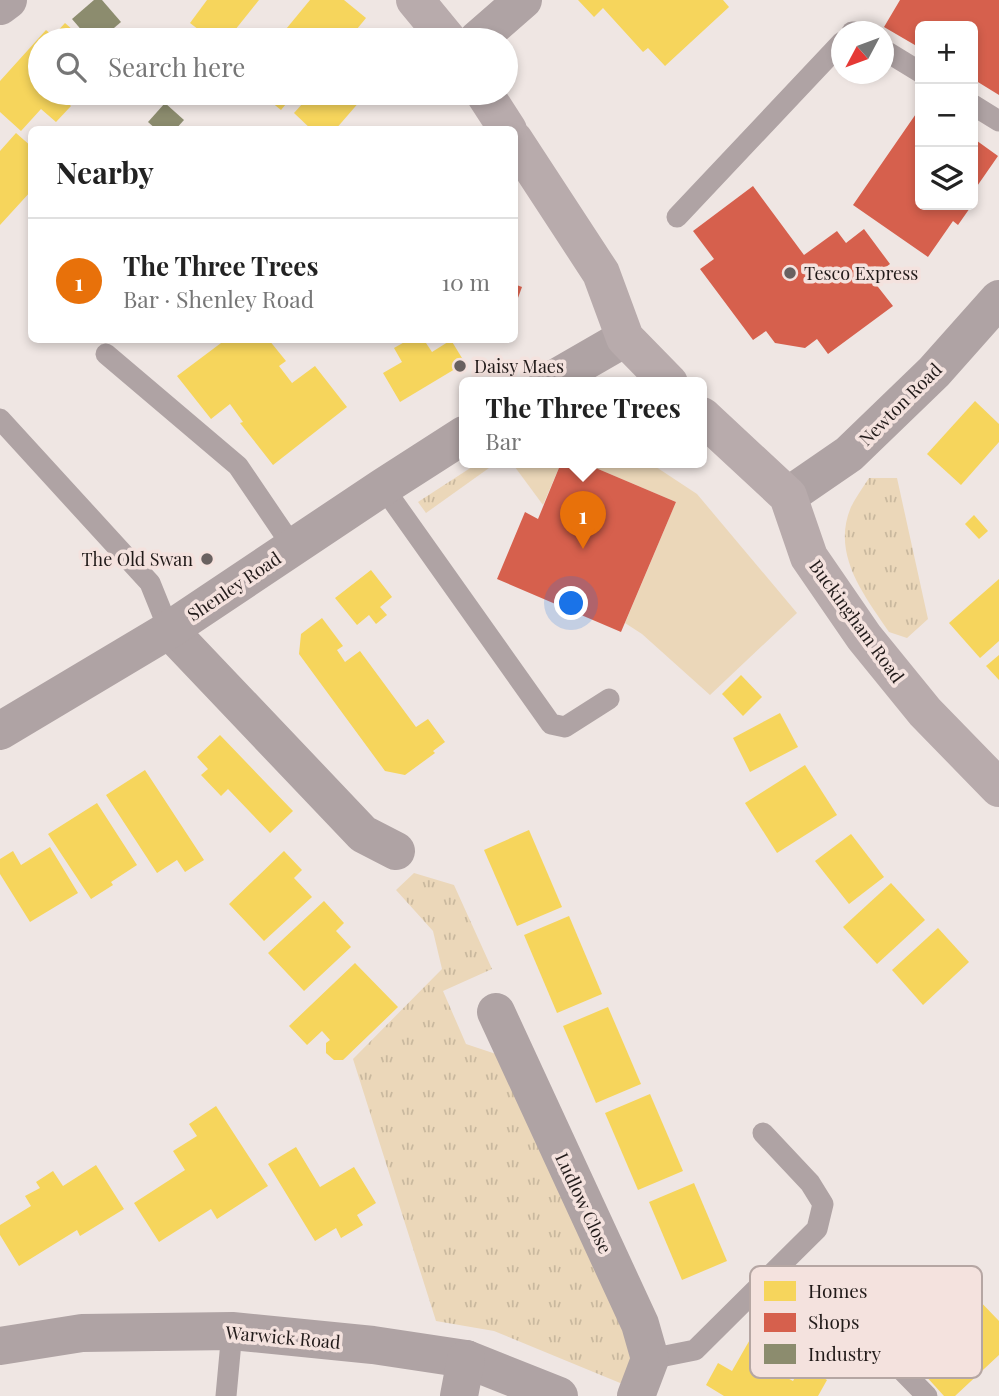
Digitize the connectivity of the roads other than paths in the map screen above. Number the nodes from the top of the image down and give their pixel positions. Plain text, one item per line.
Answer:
1 (8, 0) edge
2 (415, 0) edge
3 (523, 0) edge
4 (0, 6) edge
5 (438, 28) edge
6 (491, 28) edge
7 (831, 54) edge
8 (894, 56) edge
9 (915, 69) edge
10 (492, 105) edge
11 (978, 108) edge
12 (999, 121) edge
13 (505, 126) edge
14 (518, 146) edge
15 (677, 217) dead end
16 (999, 299) edge
17 (625, 338) junction
18 (106, 354) dead end
19 (557, 377) edge
20 (663, 377) edge
21 (0, 419) edge
22 (707, 421) edge
23 (459, 438) edge
24 (383, 487) junction
25 (788, 496) junction
26 (293, 547) junction
27 (169, 630) junction
28 (609, 699) dead end
29 (0, 731) edge
30 (999, 788) edge
31 (396, 851) dead end
32 (496, 1012) dead end
33 (763, 1133) dead end
34 (780, 1266) edge
35 (750, 1295) edge
36 (232, 1331) junction
37 (0, 1346) edge
38 (650, 1359) junction
39 (463, 1378) edge
40 (909, 1378) edge
41 (226, 1396) edge
42 (559, 1396) edge
43 (636, 1396) edge
44 (927, 1396) edge

1 - 4 street
2 - 5 main road
3 - 6 street
7 - 15 lane
8 - 9 lane
10 - 13 main road
11 - 12 lane
14 - 17 main road
16 - 25 street, Newton Road
17 - 19 street
17 - 20 main road
18 - 26 lane
21 - 27 lane
22 - 25 main road, Buckingham Road
23 - 24 street, Shenley Road
24 - 26 street, Shenley Road
24 - 28 lane
25 - 30 main road, Buckingham Road
26 - 27 street, Shenley Road
27 - 29 street, Shenley Road
27 - 31 street
32 - 38 street, Ludlow Close
33 - 34 lane
35 - 38 lane
36 - 37 street, Warwick Road
36 - 39 street, Warwick Road
36 - 41 lane
38 - 43 street
39 - 42 street, Warwick Road
40 - 44 lane

